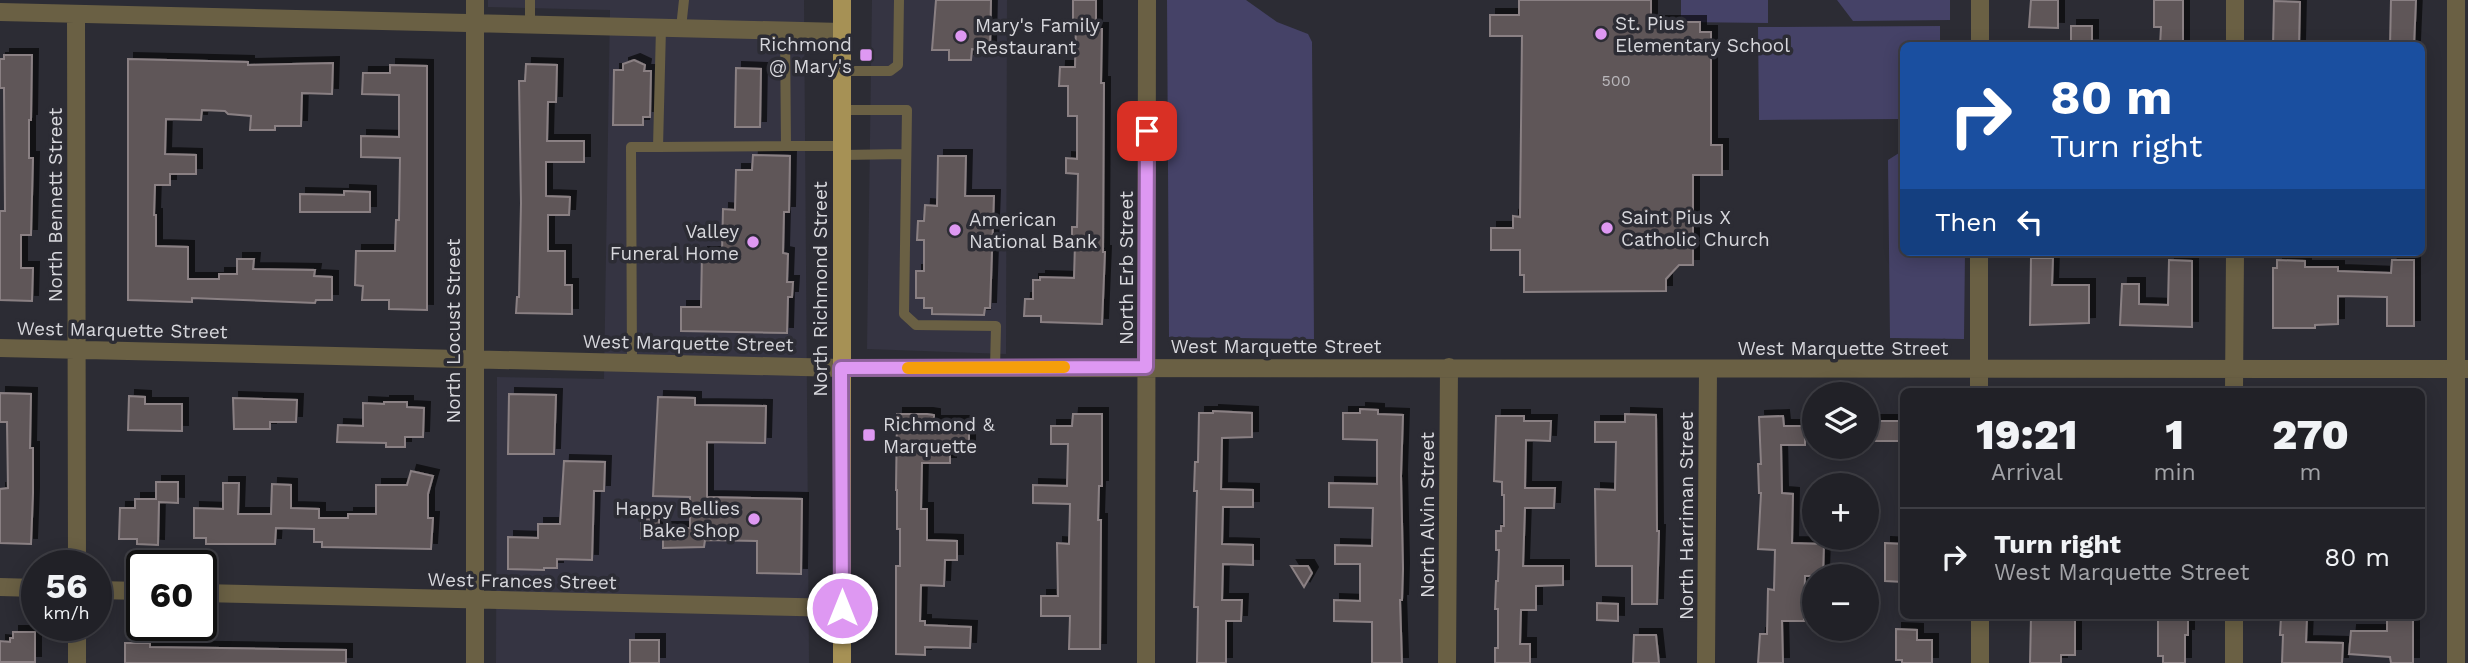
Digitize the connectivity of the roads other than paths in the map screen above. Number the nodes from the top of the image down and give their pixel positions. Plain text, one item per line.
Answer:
1 (475, 0) edge
2 (530, 0) edge
3 (684, 0) edge
4 (842, 0) edge
5 (899, 0) edge
6 (1147, 0) edge
7 (1980, 0) edge
8 (2235, 0) edge
9 (2456, 0) edge
10 (0, 12) edge
11 (76, 14) junction
12 (474, 22) junction
13 (530, 24) junction
14 (661, 27) junction
15 (681, 28) junction
16 (785, 30) junction
17 (842, 32) junction
18 (1980, 42) edge
19 (2235, 42) edge
20 (842, 71) junction
21 (842, 110) junction
22 (786, 146) junction
23 (658, 147) junction
24 (842, 151) junction
25 (906, 154) junction
26 (1979, 256) edge
27 (2235, 256) edge
28 (0, 348) edge
29 (76, 349) junction
30 (474, 359) junction
31 (632, 363) junction
32 (1146, 367) junction
33 (1449, 367) junction
34 (841, 368) junction
35 (995, 368) junction
36 (1708, 369) junction
37 (1979, 369) junction
38 (2234, 369) junction
39 (2462, 369) edge
40 (1979, 388) edge
41 (2234, 388) edge
42 (77, 550) edge
43 (0, 587) edge
44 (21, 588) edge
45 (217, 593) edge
46 (475, 601) junction
47 (842, 608) junction
48 (1980, 619) edge
49 (2234, 619) edge
50 (77, 641) edge
51 (77, 663) edge
52 (475, 663) edge
53 (842, 663) edge
54 (1146, 663) edge
55 (1447, 663) edge
56 (1706, 663) edge
57 (1980, 663) edge
58 (2234, 663) edge
59 (2456, 663) edge

1 - 12 street, North Locust Street
2 - 13 lane
3 - 15 lane
4 - 17 main road, North Richmond Street
5 - 20 lane
6 - 32 street, North Erb Street
7 - 18 street
8 - 19 street
9 - 39 street
10 - 11 street
11 - 12 street
11 - 29 street, North Bennett Street
12 - 13 street
12 - 30 street, North Locust Street
13 - 14 street
14 - 15 street
14 - 23 lane
15 - 16 street
16 - 17 street
16 - 22 lane
17 - 20 main road, North Richmond Street
20 - 21 main road, North Richmond Street
21 - 24 main road, North Richmond Street
21 - 25 lane
22 - 23 lane
22 - 24 lane
23 - 31 lane
24 - 25 lane
24 - 34 main road, North Richmond Street
25 - 35 lane
26 - 37 street
27 - 38 street
28 - 29 street, West Marquette Street
29 - 30 street, West Marquette Street
29 - 42 street, North Bennett Street
30 - 31 street, West Marquette Street
30 - 46 street, North Locust Street
31 - 34 street, West Marquette Street
32 - 33 street, West Marquette Street
32 - 35 street, West Marquette Street
32 - 54 street, North Erb Street
33 - 36 street, West Marquette Street
33 - 55 street, North Alvin Street
34 - 35 street, West Marquette Street
34 - 47 main road, North Richmond Street
36 - 37 street, West Marquette Street
36 - 56 street, North Harriman Street
37 - 38 street, West Marquette Street
37 - 40 street
38 - 39 street, West Marquette Street
38 - 41 street
39 - 59 street
43 - 44 street
45 - 46 street, West Frances Street
46 - 47 street, West Frances Street
46 - 52 street, North Locust Street
47 - 53 main road, North Richmond Street
48 - 57 street
49 - 58 street
50 - 51 street

